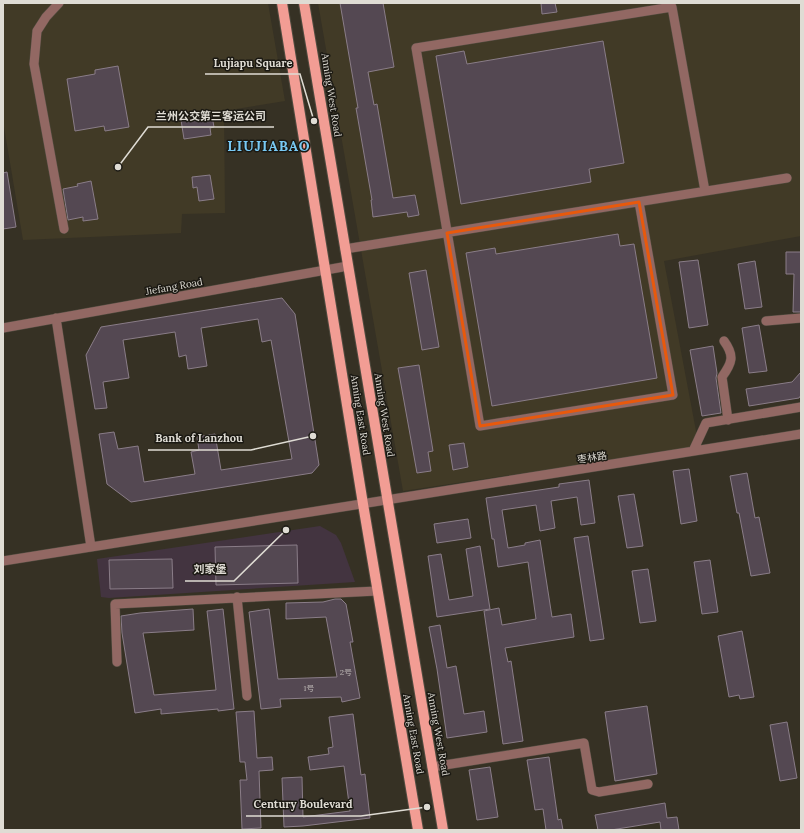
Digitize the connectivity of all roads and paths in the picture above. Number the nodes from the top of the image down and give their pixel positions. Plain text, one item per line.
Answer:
1 (59, 3) edge
2 (282, 3) edge
3 (304, 3) edge
4 (787, 178) dead end
5 (705, 191) junction
6 (639, 202) junction
7 (64, 229) dead end
8 (447, 233) junction
9 (345, 249) junction
10 (348, 266) junction
11 (325, 270) junction
12 (56, 318) junction
13 (801, 318) edge
14 (766, 321) dead end
15 (3, 328) edge
16 (724, 341) dead end
17 (801, 407) edge
18 (728, 420) junction
19 (801, 434) edge
20 (693, 451) junction
21 (387, 501) junction
22 (363, 504) junction
23 (91, 547) junction
24 (3, 561) edge
25 (377, 591) junction
26 (237, 597) junction
27 (117, 662) dead end
28 (247, 696) dead end
29 (432, 767) junction
30 (648, 784) dead end
31 (418, 830) edge
32 (443, 830) edge

1 - 7 street
2 - 11 main road, Anning East Road
3 - 9 main road, Anning West Road
4 - 5 street
5 - 6 street
5 - 8 street
6 - 8 street
6 - 8 street
8 - 9 street
9 - 10 main road, Anning West Road
10 - 11 street, Jiefang Road
10 - 21 main road, Anning West Road
11 - 12 street, Jiefang Road
11 - 22 main road, Anning East Road
12 - 15 street, Jiefang Road
12 - 23 street
13 - 14 street
16 - 18 street
17 - 18 street
18 - 20 street
19 - 20 street, 枣林路
20 - 21 street, 枣林路
21 - 22 street, 枣林路
21 - 29 main road, Anning West Road
22 - 23 street, 枣林路
22 - 25 main road, Anning East Road
23 - 24 street, 枣林路
25 - 26 street
25 - 31 main road, Anning East Road
26 - 27 street
26 - 28 street
29 - 30 street
29 - 32 main road, Anning West Road

